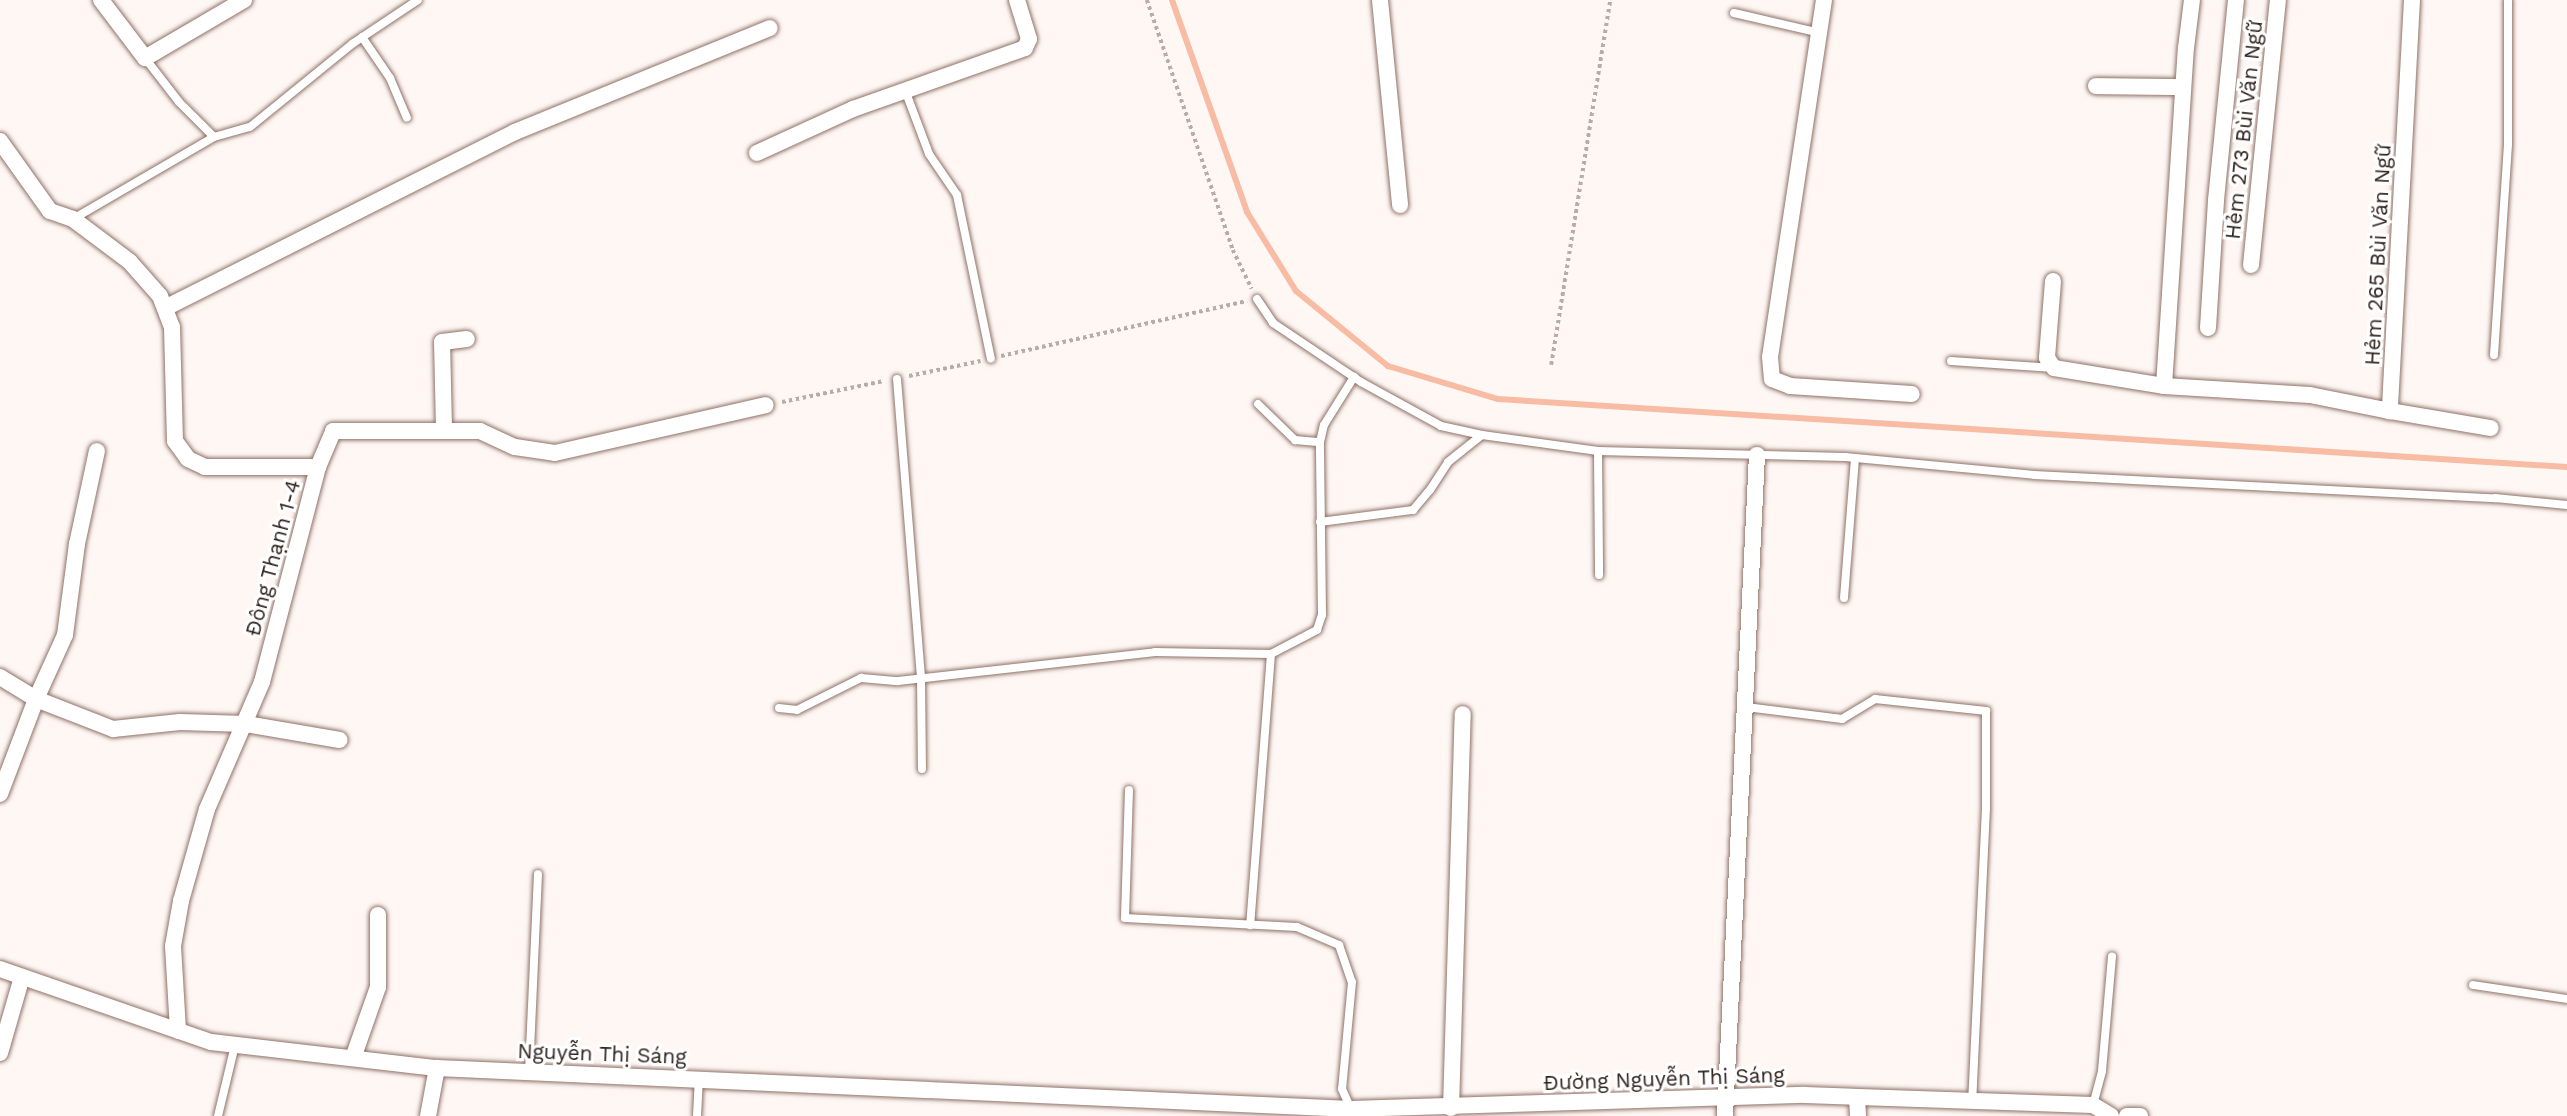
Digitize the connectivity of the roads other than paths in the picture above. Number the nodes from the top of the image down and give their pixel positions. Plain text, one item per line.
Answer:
1 (101, 0) edge
2 (244, 0) edge
3 (418, 0) edge
4 (1017, 0) edge
5 (1380, 0) edge
6 (1824, 0) edge
7 (2192, 0) edge
8 (2236, 0) edge
9 (2278, 0) edge
10 (2412, 0) edge
11 (2508, 0) edge
12 (1734, 12) dead end
13 (770, 28) dead end
14 (1820, 33) junction
15 (362, 37) junction
16 (145, 58) junction
17 (2096, 86) dead end
18 (2183, 87) junction
19 (905, 90) junction
20 (407, 118) dead end
21 (214, 137) junction
22 (0, 141) edge
23 (757, 153) dead end
24 (1400, 205) dead end
25 (74, 219) junction
26 (2252, 265) dead end
27 (2053, 281) dead end
28 (1257, 299) road end
29 (165, 308) junction
30 (2208, 328) dead end
31 (467, 339) dead end
32 (2494, 355) dead end
33 (991, 359) road end
34 (1951, 361) dead end
35 (2054, 368) junction
36 (1354, 377) junction
37 (897, 379) road end
38 (2164, 386) junction
39 (1912, 394) dead end
40 (1258, 404) dead end
41 (766, 405) road end
42 (2390, 411) junction
43 (2491, 428) dead end
44 (444, 429) junction
45 (1482, 435) junction
46 (1320, 442) junction
47 (1598, 451) junction
48 (97, 452) dead end
49 (1757, 455) junction
50 (1855, 458) junction
51 (318, 467) junction
52 (2567, 505) edge
53 (1320, 522) junction
54 (1599, 575) dead end
55 (1844, 598) dead end
56 (1272, 654) junction
57 (0, 677) edge
58 (921, 678) junction
59 (36, 699) junction
60 (1746, 707) junction
61 (779, 708) dead end
62 (1463, 714) dead end
63 (246, 724) junction
64 (340, 740) dead end
65 (922, 769) dead end
66 (1129, 790) dead end
67 (0, 794) edge
68 (538, 874) dead end
69 (378, 915) dead end
70 (1250, 925) junction
71 (2112, 957) dead end
72 (0, 969) edge
73 (22, 977) junction
74 (2473, 985) dead end
75 (2567, 999) edge
76 (178, 1031) junction
77 (235, 1045) junction
78 (0, 1054) edge
79 (354, 1058) junction
80 (437, 1068) junction
81 (529, 1072) junction
82 (699, 1079) junction
83 (1857, 1097) junction
84 (1726, 1098) junction
85 (1972, 1100) junction
86 (1215, 1102) joint
87 (2092, 1105) junction
88 (1451, 1108) junction
89 (1351, 1109) junction
90 (1599, 1109) edge
91 (218, 1116) edge
92 (428, 1116) edge
93 (697, 1116) edge
94 (1725, 1116) edge
95 (1858, 1116) edge
96 (2111, 1116) edge
97 (2127, 1116) edge
98 (2140, 1116) edge

1 - 16 street
2 - 16 street
3 - 15 lane
4 - 19 street
5 - 24 street
6 - 14 street
7 - 18 street
8 - 30 street
9 - 26 street, Hẻm 273 Bùi Văn Ngữ
10 - 42 street, Hẻm 265 Bùi Văn Ngữ
11 - 32 lane
12 - 14 lane
13 - 29 street
14 - 39 street
15 - 20 lane
15 - 21 lane
16 - 21 lane
17 - 18 street
18 - 38 street
19 - 23 street
19 - 33 lane
21 - 25 lane
22 - 25 street, Đông Thạnh 1-4
25 - 29 street, Đông Thạnh 1-4
27 - 35 street
28 - 36 lane
29 - 51 street, Đông Thạnh 1-4
31 - 44 street
34 - 35 lane
35 - 38 street
36 - 45 lane
36 - 46 lane
37 - 58 lane
38 - 42 street
40 - 46 lane
41 - 44 street
42 - 43 street
44 - 51 street
45 - 47 lane
45 - 53 lane
46 - 53 lane
47 - 49 lane
47 - 54 lane
48 - 59 street
49 - 50 lane
49 - 60 street
50 - 52 lane
50 - 55 lane
51 - 63 street, Đông Thạnh 1-4
53 - 56 lane
56 - 58 lane
56 - 70 lane
57 - 59 street
58 - 61 lane
58 - 65 lane
59 - 63 street
59 - 67 street
60 - 84 street
60 - 85 lane
62 - 88 street
63 - 64 street
63 - 76 street, Đông Thạnh 1-4
66 - 70 lane
68 - 81 lane
69 - 79 street
70 - 89 lane
71 - 87 lane
72 - 73 street, Nguyễn Thị Sáng
73 - 76 street, Nguyễn Thị Sáng
73 - 78 street
74 - 75 lane
76 - 77 street, Nguyễn Thị Sáng
77 - 79 street, Nguyễn Thị Sáng
77 - 91 lane
79 - 80 street, Nguyễn Thị Sáng
80 - 81 street, Nguyễn Thị Sáng
80 - 92 street
81 - 82 street, Nguyễn Thị Sáng
82 - 86 street, Nguyễn Thị Sáng
82 - 93 lane
83 - 84 street, Đường Nguyễn Thị Sáng
83 - 85 street, Đường Nguyễn Thị Sáng
83 - 95 street
84 - 90 street, Đường Nguyễn Thị Sáng
84 - 94 street
85 - 87 street, Đường Nguyễn Thị Sáng
86 - 89 street, Đường Nguyễn Thị Sáng
87 - 96 street, Đường Nguyễn Thị Sáng
88 - 89 street, Đường Nguyễn Thị Sáng
88 - 90 street, Đường Nguyễn Thị Sáng
97 - 98 street

